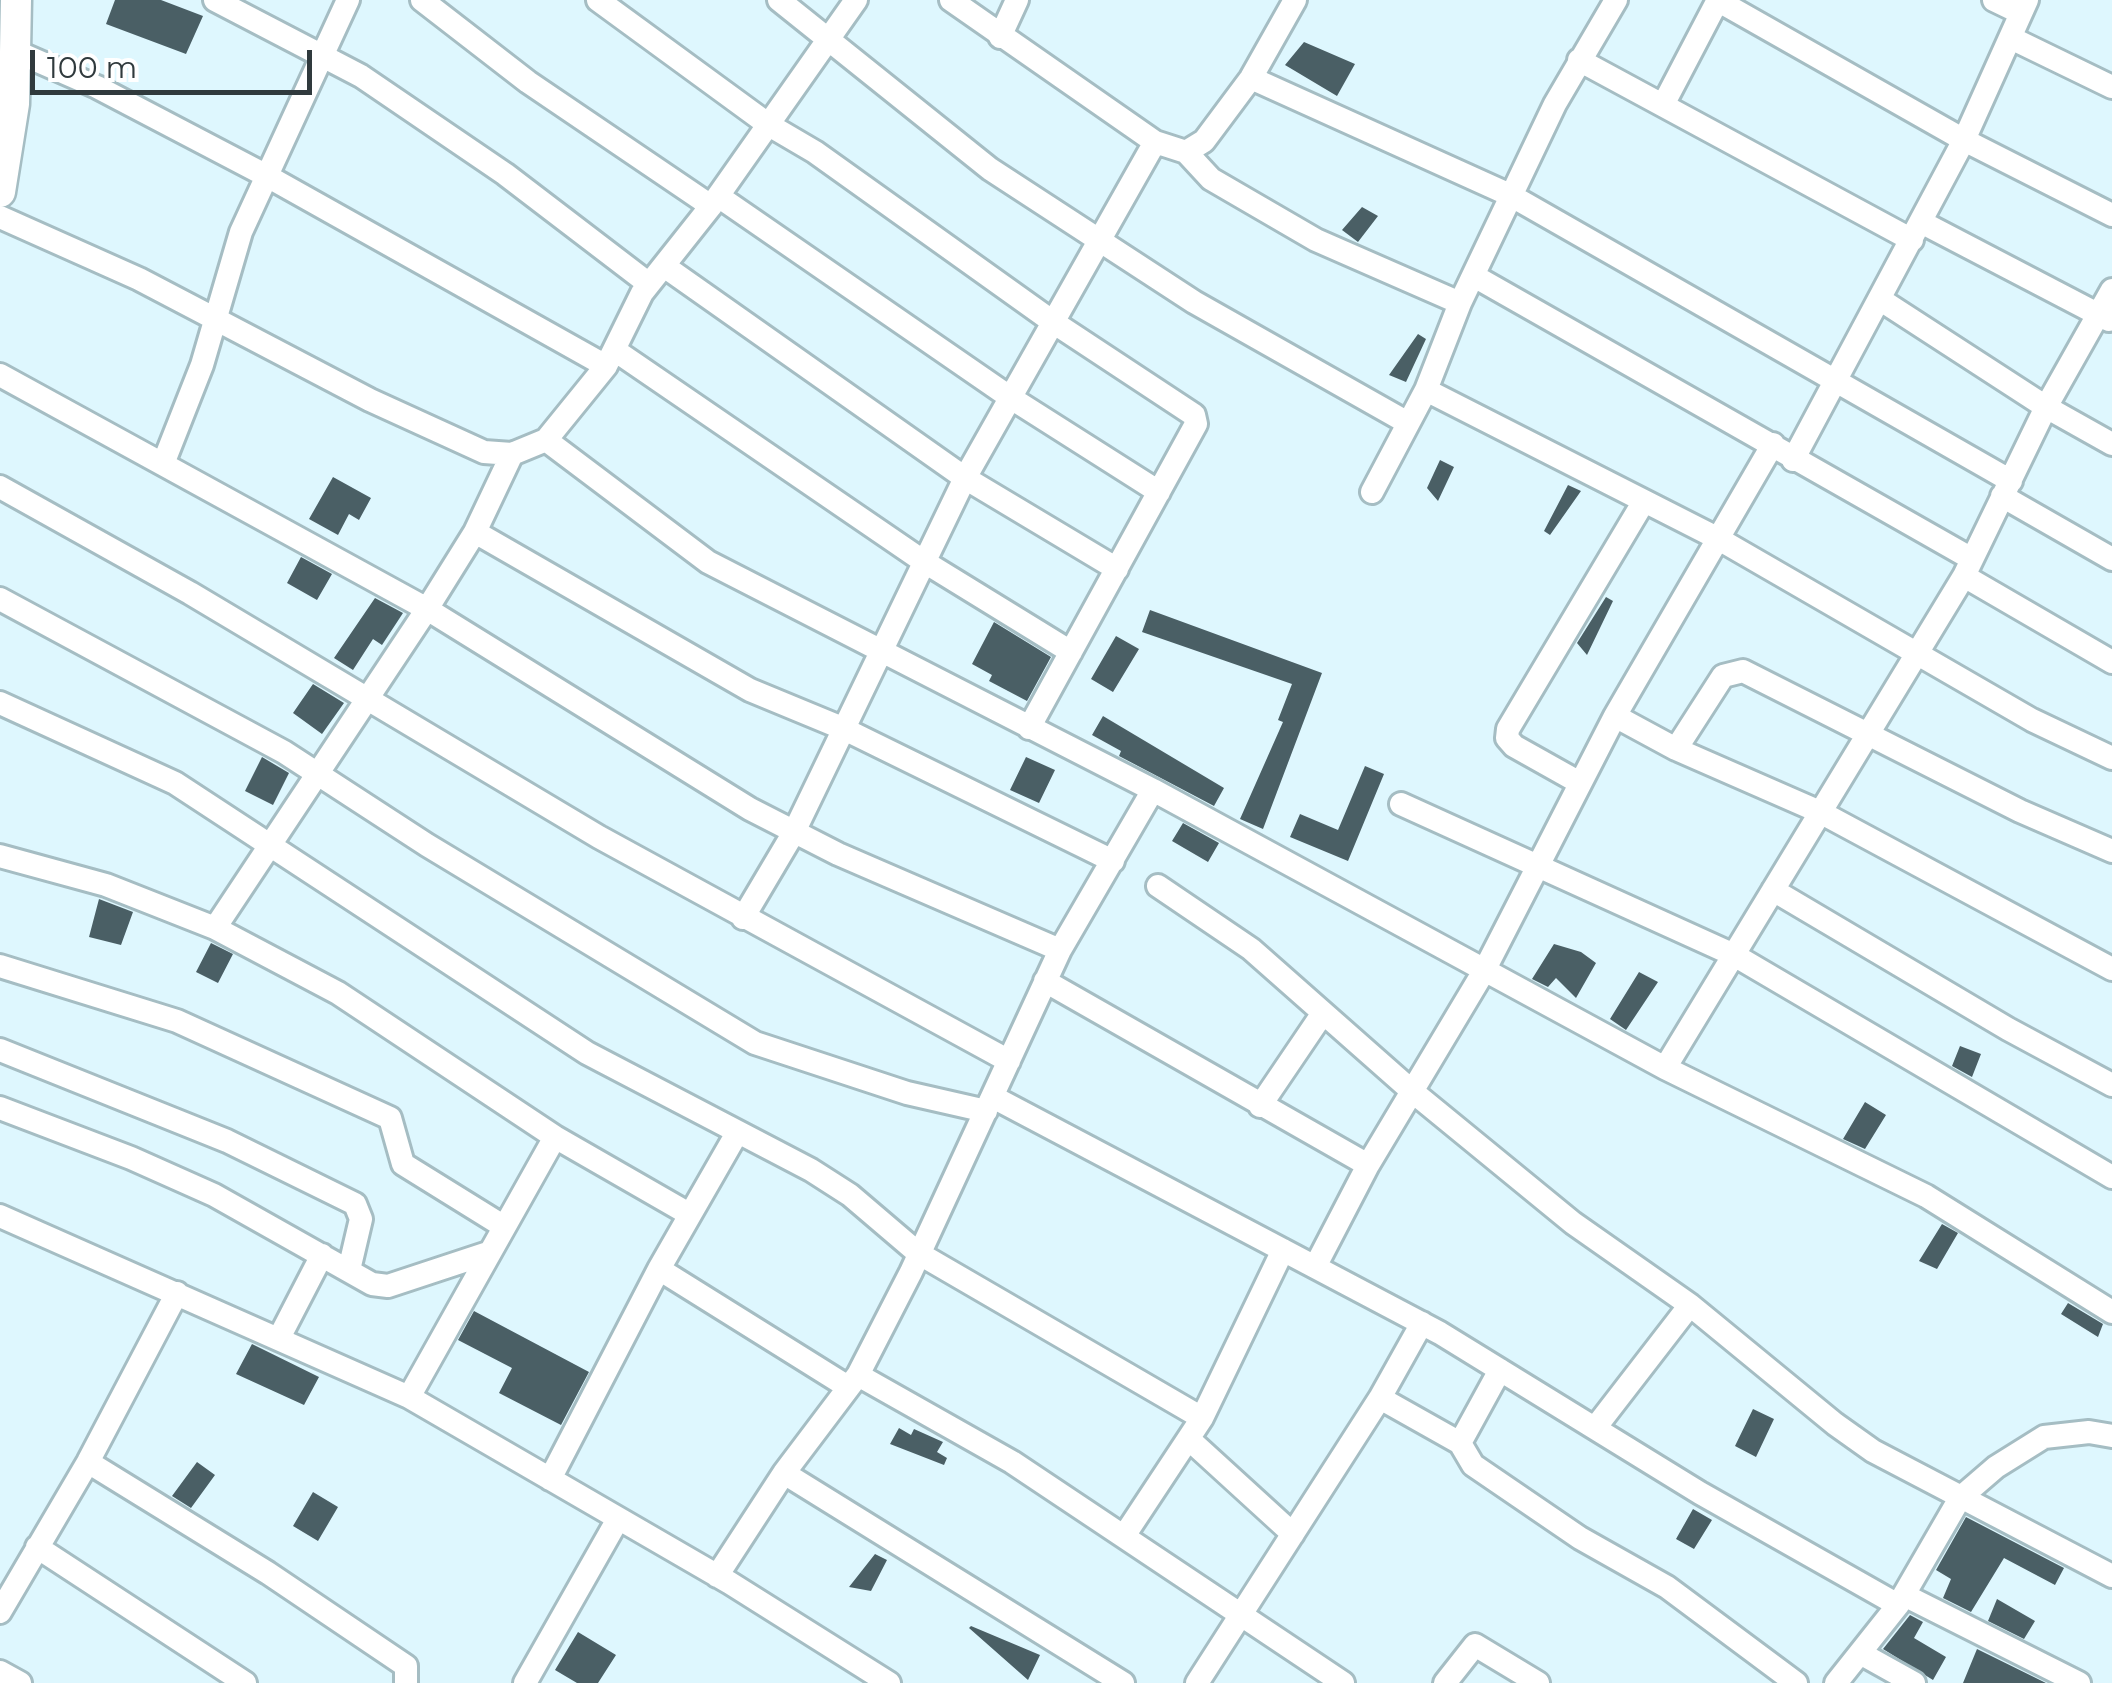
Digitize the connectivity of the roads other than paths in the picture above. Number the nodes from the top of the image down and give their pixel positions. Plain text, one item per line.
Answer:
1 (16, 0) edge
2 (215, 0) edge
3 (348, 0) edge
4 (422, 0) edge
5 (598, 0) edge
6 (779, 0) edge
7 (856, 0) edge
8 (951, 0) edge
9 (1018, 0) edge
10 (1295, 0) edge
11 (1616, 0) edge
12 (1717, 0) edge
13 (1994, 0) edge
14 (2024, 6) edge
15 (829, 37) junction
16 (1000, 37) junction
17 (2011, 38) junction
18 (17, 52) junction
19 (326, 56) junction
20 (1579, 60) junction
21 (1251, 78) junction
22 (2112, 86) edge
23 (1663, 105) junction
24 (769, 125) junction
25 (1964, 140) junction
26 (1155, 142) junction
27 (1186, 152) junction
28 (267, 176) junction
29 (0, 192) edge
30 (1510, 196) junction
31 (714, 201) junction
32 (2112, 215) edge
33 (0, 217) edge
34 (1917, 231) junction
35 (1101, 239) junction
36 (657, 275) junction
37 (1474, 276) junction
38 (2112, 290) edge
39 (1881, 300) junction
40 (1460, 303) junction
41 (216, 318) junction
42 (2105, 318) edge
43 (1053, 322) junction
44 (611, 359) junction
45 (0, 375) edge
46 (1836, 384) junction
47 (1426, 390) junction
48 (1011, 398) junction
49 (2046, 407) junction
50 (1408, 424) junction
51 (546, 440) junction
52 (1772, 444) junction
53 (2112, 444) edge
54 (512, 454) junction
55 (1794, 460) junction
56 (164, 464) junction
57 (965, 478) junction
58 (0, 487) edge
59 (2007, 489) junction
60 (1159, 492) junction
61 (1372, 492) dead end
62 (1644, 501) junction
63 (476, 532) junction
64 (1717, 538) junction
65 (2112, 559) edge
66 (923, 561) junction
67 (1968, 568) junction
68 (1116, 569) junction
69 (0, 599) edge
70 (428, 610) junction
71 (877, 652) junction
72 (1071, 652) junction
73 (1915, 652) junction
74 (2112, 662) edge
75 (367, 699) junction
76 (0, 703) edge
77 (1616, 716) junction
78 (842, 728) junction
79 (1029, 728) junction
80 (1866, 735) junction
81 (1676, 749) junction
82 (2112, 758) edge
83 (317, 773) junction
84 (1580, 782) junction
85 (1153, 790) junction
86 (1401, 804) dead end
87 (1820, 812) junction
88 (794, 832) junction
89 (270, 845) junction
90 (2112, 851) edge
91 (0, 856) edge
92 (1113, 861) junction
93 (1540, 865) junction
94 (1158, 886) dead end
95 (1773, 890) junction
96 (743, 918) junction
97 (215, 928) junction
98 (1060, 950) junction
99 (1734, 955) junction
100 (0, 966) edge
101 (2112, 969) edge
102 (1484, 972) junction
103 (1045, 981) junction
104 (1323, 1013) junction
105 (0, 1050) edge
106 (1009, 1061) junction
107 (1666, 1068) junction
108 (2112, 1085) edge
109 (1413, 1092) junction
110 (990, 1104) junction
111 (1260, 1106) junction
112 (0, 1108) edge
113 (737, 1133) junction
114 (555, 1137) junction
115 (1368, 1165) junction
116 (2112, 1177) edge
117 (689, 1214) junction
118 (0, 1216) edge
119 (503, 1226) junction
120 (1283, 1250) junction
121 (918, 1252) junction
122 (488, 1253) junction
123 (322, 1256) junction
124 (1315, 1266) junction
125 (659, 1269) junction
126 (349, 1270) junction
127 (176, 1293) junction
128 (1690, 1305) junction
129 (2112, 1312) edge
130 (1422, 1323) junction
131 (280, 1338) junction
132 (1500, 1370) junction
133 (853, 1381) junction
134 (410, 1396) junction
135 (1380, 1398) junction
136 (1202, 1418) junction
137 (1595, 1428) junction
138 (2112, 1436) edge
139 (1190, 1440) junction
140 (1460, 1443) junction
141 (88, 1462) junction
142 (784, 1473) junction
143 (550, 1480) junction
144 (1960, 1498) junction
145 (618, 1518) junction
146 (1292, 1534) junction
147 (1124, 1536) junction
148 (37, 1547) junction
149 (717, 1576) junction
150 (2112, 1576) edge
151 (1901, 1600) junction
152 (0, 1612) edge
153 (1240, 1616) junction
154 (1860, 1653) junction
155 (0, 1672) edge
156 (20, 1683) edge
157 (246, 1683) edge
158 (406, 1683) edge
159 (525, 1683) edge
160 (889, 1683) edge
161 (1123, 1683) edge
162 (1197, 1683) edge
163 (1343, 1683) edge
164 (1445, 1683) edge
165 (1538, 1683) edge
166 (1796, 1683) edge
167 (1836, 1683) edge
168 (1914, 1683) edge
169 (2079, 1683) edge

1 - 18 main road
2 - 19 street
3 - 19 street
4 - 31 street
5 - 24 street
6 - 15 street
7 - 15 street
8 - 16 street
9 - 16 street
10 - 21 street
11 - 20 street
12 - 23 street
12 - 25 street
13 - 14 street
14 - 17 street
15 - 24 street
15 - 35 street
16 - 26 street
17 - 22 street
17 - 25 street
18 - 28 street
18 - 29 main road
19 - 28 street
19 - 36 street
20 - 23 street
20 - 30 street
21 - 27 street
21 - 30 street
23 - 34 street
24 - 31 street
24 - 43 street
25 - 32 street
25 - 34 street
26 - 27 street
26 - 35 street
27 - 40 street
28 - 41 street
28 - 44 street
30 - 37 street
30 - 46 street
31 - 36 street
31 - 48 street
33 - 41 street
34 - 39 street
34 - 42 street
35 - 43 street
35 - 50 street
36 - 44 street
36 - 57 street
37 - 40 street
37 - 52 street
38 - 42 street
39 - 46 street
39 - 49 street
40 - 47 street
41 - 54 street
41 - 56 street
42 - 49 street
43 - 48 street
43 - 60 street
44 - 51 street
44 - 66 street
45 - 56 street
46 - 55 street
46 - 59 street
47 - 50 street
47 - 62 street
48 - 57 street
48 - 60 street
49 - 53 street
49 - 59 street
50 - 61 street
51 - 54 street
51 - 71 street
52 - 55 street
52 - 64 street
54 - 63 street
55 - 67 street
56 - 70 street
57 - 66 street
57 - 68 street
58 - 75 street
59 - 65 street
59 - 67 street
60 - 68 street
62 - 64 street
62 - 84 street
63 - 70 street
63 - 78 street
64 - 73 street
64 - 77 street
66 - 71 street
66 - 72 street
67 - 73 street
67 - 74 street
68 - 72 street
69 - 83 street
70 - 75 street
70 - 88 street
71 - 78 street
71 - 79 street
72 - 79 street
73 - 80 street
73 - 82 street
75 - 83 street
75 - 96 street
76 - 89 street
77 - 81 street
77 - 84 street
78 - 88 street
78 - 92 street
79 - 85 street
80 - 81 street
80 - 87 street
80 - 90 street
81 - 87 street
83 - 89 street
83 - 110 street
84 - 93 street
85 - 92 street
85 - 102 street
86 - 93 street
87 - 95 street
87 - 101 street
88 - 96 street
88 - 98 street
89 - 97 street
89 - 113 street
91 - 97 street
92 - 98 street
93 - 99 street
93 - 102 street
94 - 104 street
95 - 99 street
95 - 108 street
96 - 106 street
97 - 114 street
98 - 103 street
99 - 107 street
99 - 116 street
100 - 119 street
102 - 107 street
102 - 109 street
103 - 106 street
103 - 111 street
104 - 109 street
104 - 111 street
105 - 126 street
106 - 110 street
107 - 129 street
109 - 115 street
109 - 128 street
110 - 120 street
110 - 121 street
111 - 115 street
112 - 123 street
113 - 117 street
113 - 121 street
114 - 117 street
114 - 119 street
115 - 124 street
117 - 125 street
118 - 127 street
119 - 122 street
120 - 124 street
120 - 136 street
121 - 133 street
121 - 136 street
122 - 126 street
122 - 134 street
123 - 126 street
123 - 131 street
124 - 130 street
125 - 133 street
125 - 143 street
127 - 131 street
127 - 141 street
128 - 137 street
128 - 144 street
130 - 132 street
130 - 135 street
131 - 134 street
132 - 137 street
132 - 140 street
133 - 142 street
133 - 147 street
134 - 143 street
135 - 140 street
135 - 146 street
136 - 139 street
137 - 151 street
138 - 144 street
139 - 146 street
139 - 147 street
140 - 166 street
141 - 148 street
141 - 158 street
142 - 149 street
142 - 161 street
143 - 145 street
144 - 150 street
144 - 151 street
145 - 149 street
145 - 159 street
146 - 153 street
147 - 153 street
148 - 152 street
148 - 157 street
149 - 160 street
151 - 154 street
151 - 169 street
153 - 162 street
153 - 163 street
154 - 167 street
154 - 168 street
155 - 156 street
164 - 165 street

